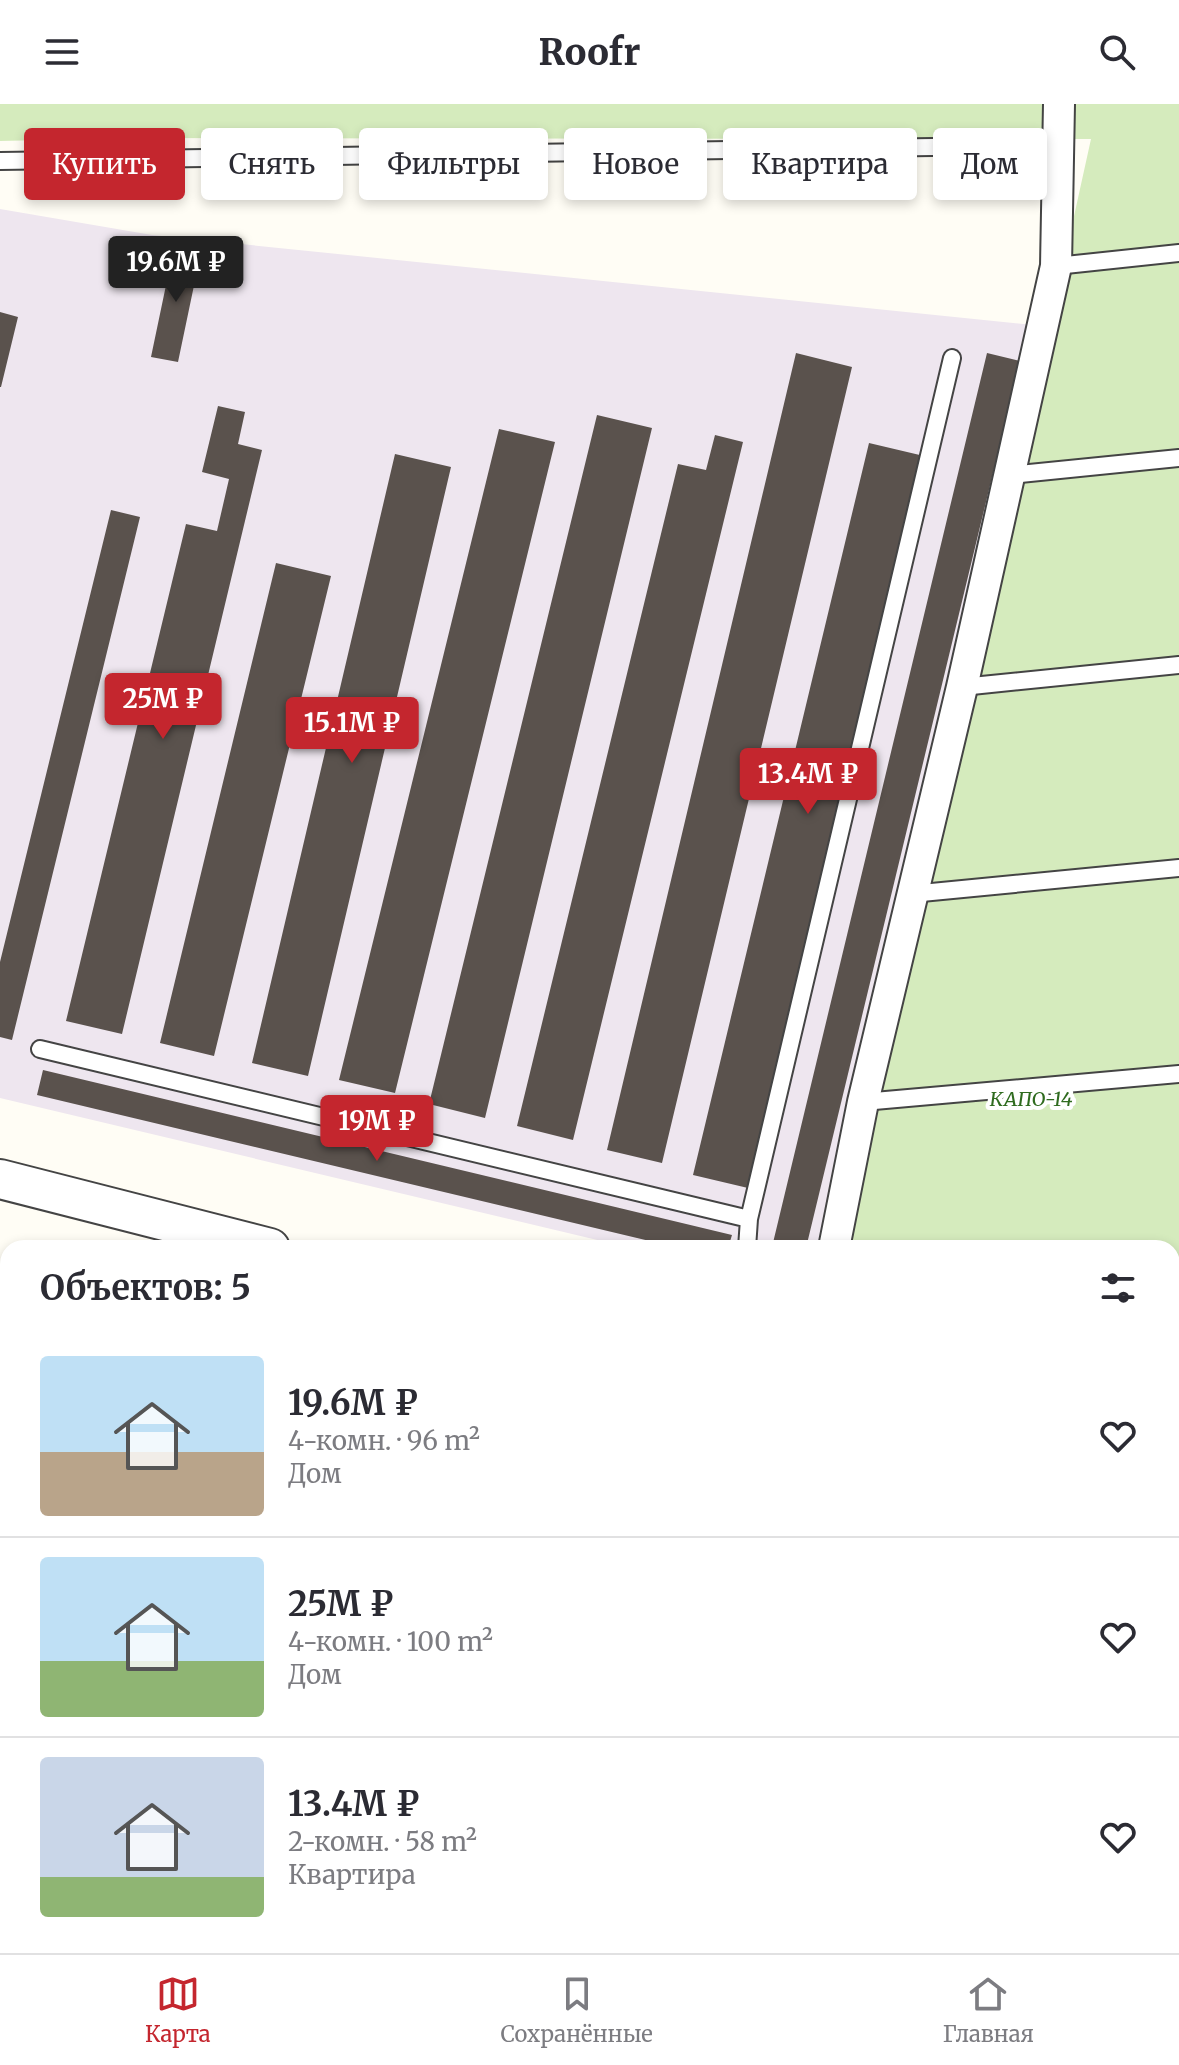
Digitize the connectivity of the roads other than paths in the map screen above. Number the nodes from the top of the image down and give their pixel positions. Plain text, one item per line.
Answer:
1 (1059, 104) edge
2 (1061, 145) junction
3 (0, 161) edge
4 (1179, 253) edge
5 (1056, 266) junction
6 (952, 358) dead end
7 (1179, 458) edge
8 (1010, 475) junction
9 (1179, 665) edge
10 (962, 687) junction
11 (1179, 868) edge
12 (911, 894) junction
13 (40, 1049) dead end
14 (1179, 1074) edge
15 (863, 1102) junction
16 (0, 1179) edge
17 (749, 1219) junction
18 (239, 1240) edge
19 (748, 1240) edge
20 (836, 1240) edge

1 - 2 street
2 - 3 lane
2 - 5 street
4 - 5 lane
5 - 8 street
6 - 17 lane
7 - 8 lane
8 - 10 street
9 - 10 lane
10 - 12 street
11 - 12 lane
12 - 15 street
13 - 17 lane
14 - 15 lane
15 - 20 street
16 - 18 street
17 - 19 lane

